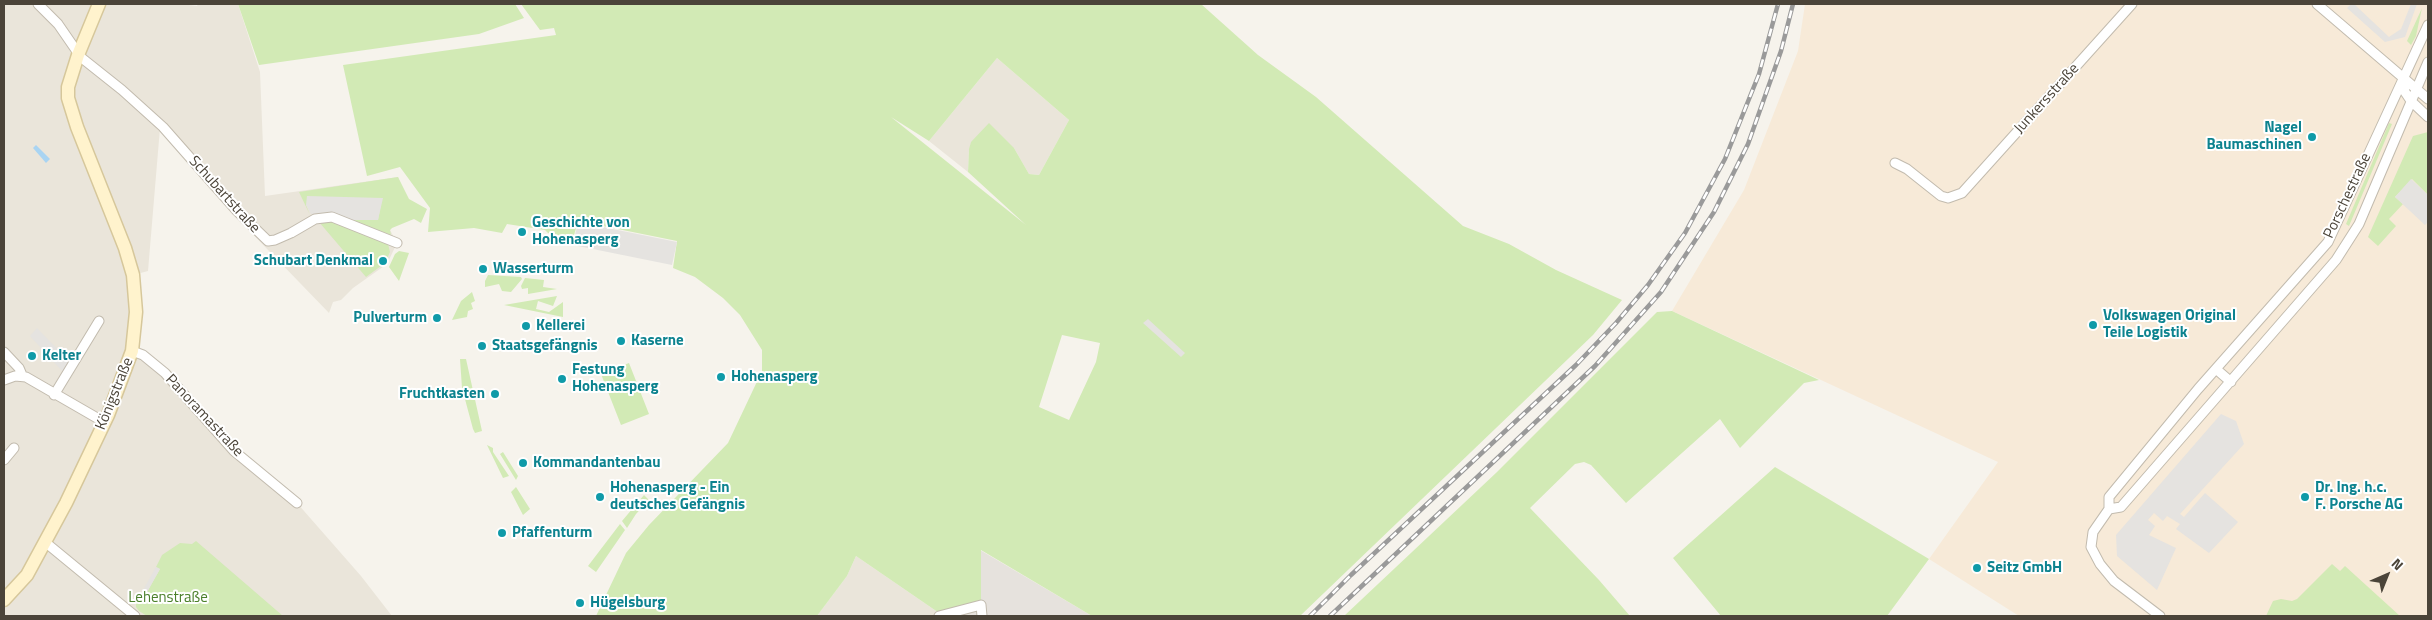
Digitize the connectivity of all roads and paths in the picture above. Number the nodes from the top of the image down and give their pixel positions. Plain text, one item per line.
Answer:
1 (38, 4) edge
2 (99, 4) edge
3 (2132, 4) edge
4 (2317, 4) edge
5 (2428, 25) edge
6 (78, 54) junction
7 (2428, 62) edge
8 (2403, 79) junction
9 (2417, 88) junction
10 (2428, 99) edge
11 (2411, 101) junction
12 (2428, 117) edge
13 (1895, 163) dead end
14 (397, 243) dead end
15 (99, 321) dead end
16 (132, 351) junction
17 (4, 352) edge
18 (2216, 369) junction
19 (22, 375) junction
20 (4, 380) edge
21 (2231, 382) junction
22 (54, 395) junction
23 (104, 422) junction
24 (14, 448) dead end
25 (4, 460) edge
26 (297, 504) dead end
27 (2109, 508) junction
28 (45, 542) junction
29 (4, 600) edge
30 (135, 616) edge
31 (939, 616) edge
32 (982, 616) edge
33 (2160, 616) edge

1 - 6 street
2 - 6 main road, Königstraße
3 - 13 street, Junkersstraße
4 - 8 street
5 - 8 street, Porschestraße
6 - 14 street, Schubartstraße
6 - 16 main road, Königstraße
7 - 9 street, Porschestraße
8 - 9 street
8 - 11 street
8 - 18 street, Porschestraße
9 - 10 street
9 - 11 street, Porschestraße
11 - 12 street
11 - 21 street, Porschestraße
15 - 22 street
16 - 23 main road, Königstraße
16 - 26 street, Panoramastraße
17 - 19 street
18 - 21 street
18 - 27 street, Porschestraße
19 - 20 street
19 - 22 street
21 - 27 street, Porschestraße
22 - 23 street
23 - 28 main road, Königstraße
24 - 25 street
27 - 33 street
28 - 29 main road, Königstraße
28 - 30 street
31 - 32 street

